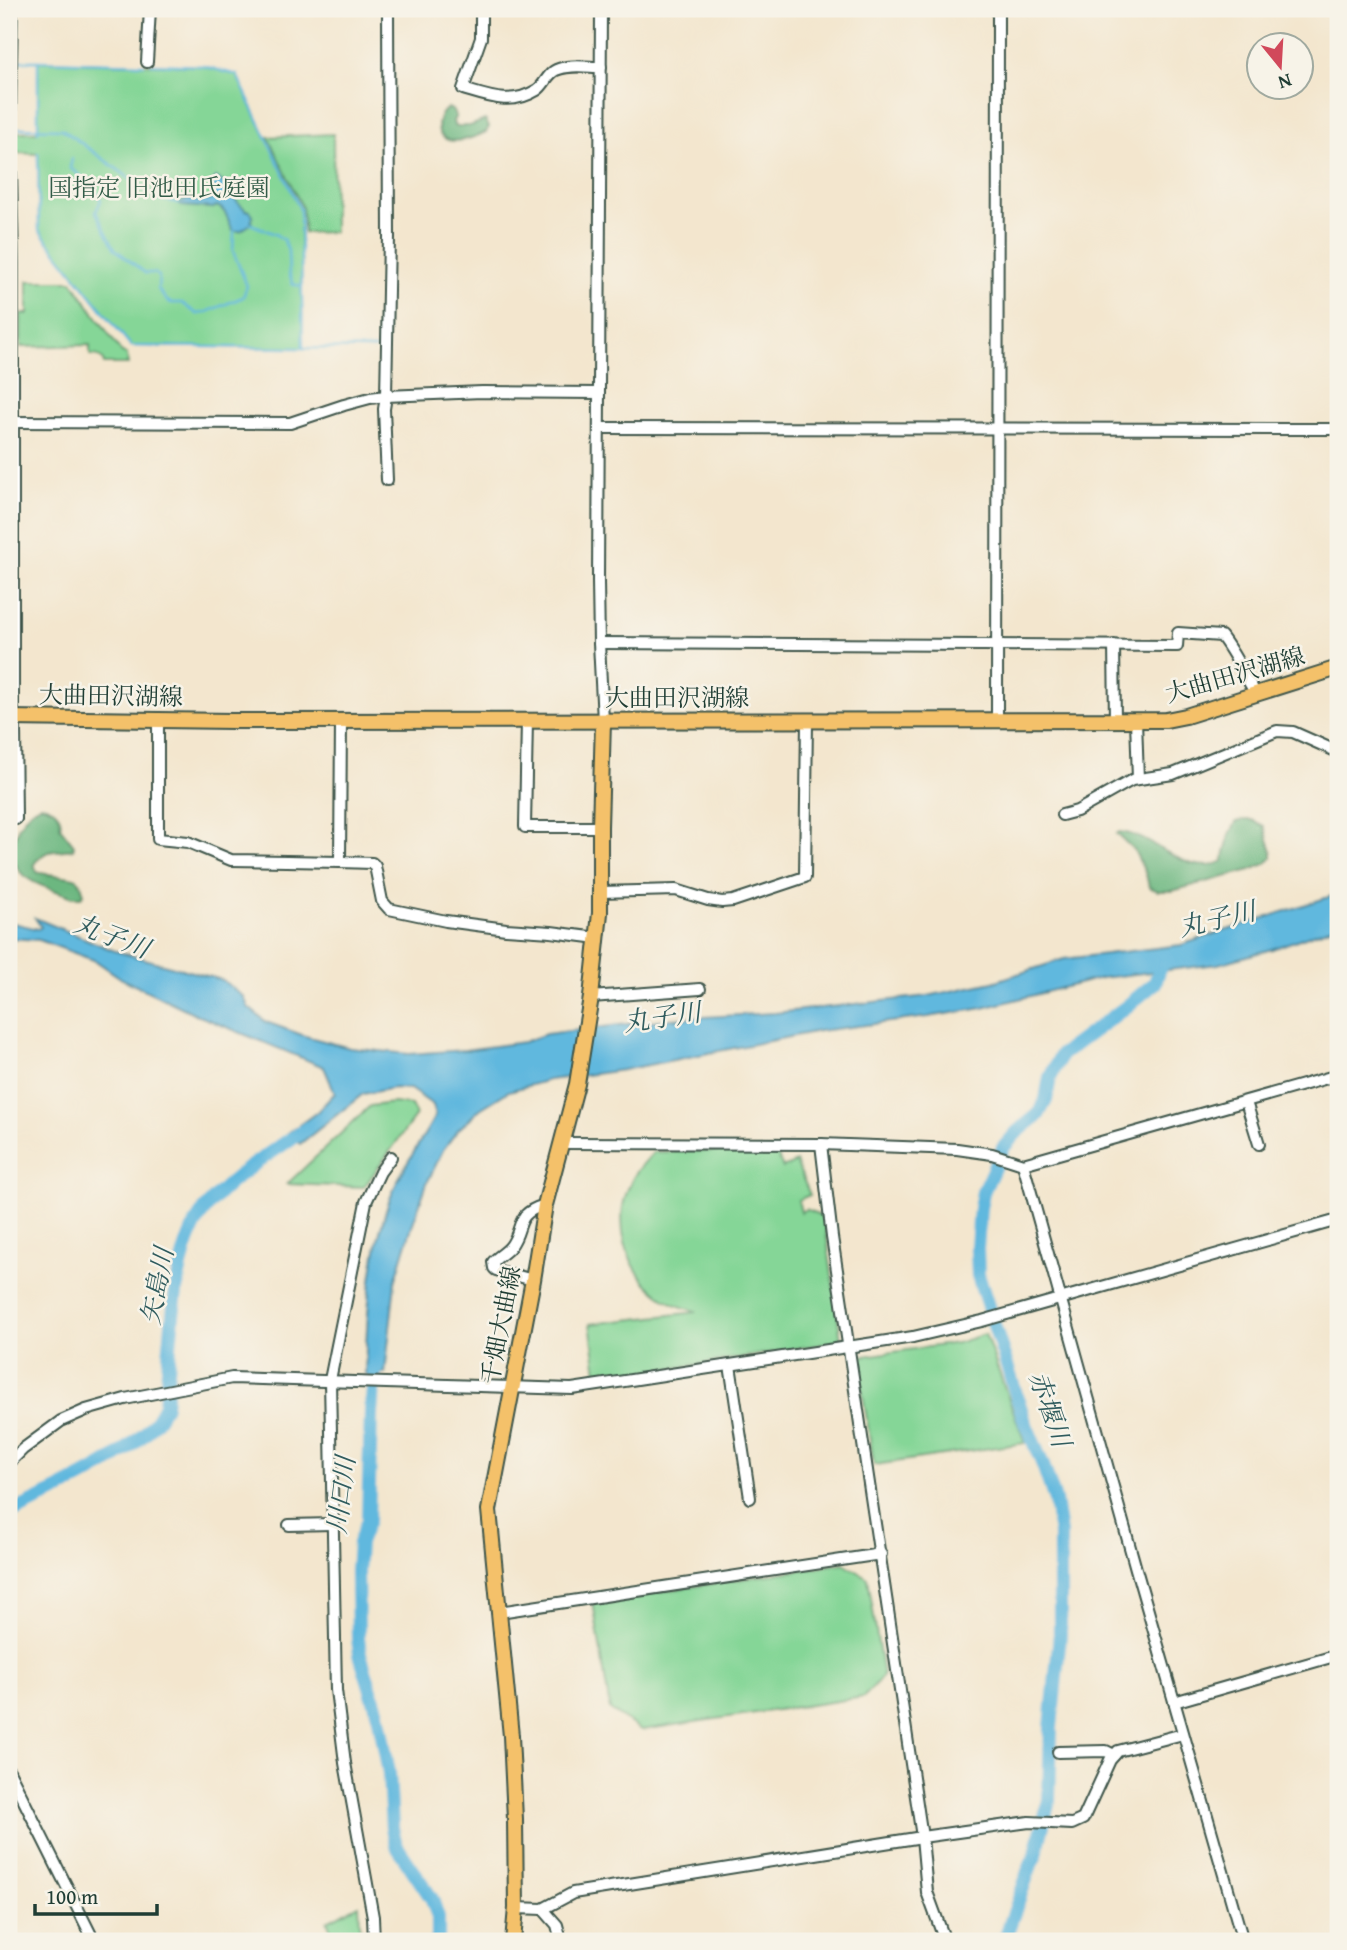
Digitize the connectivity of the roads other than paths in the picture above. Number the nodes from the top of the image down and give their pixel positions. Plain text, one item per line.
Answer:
1 (12, 9) edge
2 (150, 9) edge
3 (388, 9) edge
4 (481, 9) edge
5 (601, 9) edge
6 (998, 9) edge
7 (148, 62) dead end
8 (600, 67) junction
9 (10, 132) edge
10 (599, 393) junction
11 (386, 396) junction
12 (11, 422) edge
13 (599, 428) junction
14 (1338, 429) edge
15 (996, 430) junction
16 (387, 480) dead end
17 (599, 643) junction
18 (997, 645) junction
19 (1114, 645) junction
20 (1338, 668) edge
21 (1256, 694) junction
22 (11, 718) edge
23 (159, 719) junction
24 (341, 720) junction
25 (527, 720) junction
26 (997, 720) junction
27 (1115, 720) junction
28 (1136, 720) junction
29 (603, 721) junction
30 (807, 721) junction
31 (1338, 752) edge
32 (1138, 779) junction
33 (1062, 815) dead end
34 (9, 817) edge
35 (600, 827) junction
36 (340, 862) junction
37 (600, 892) junction
38 (598, 938) junction
39 (700, 989) dead end
40 (591, 997) junction
41 (1338, 1076) edge
42 (1246, 1102) junction
43 (560, 1143) junction
44 (1259, 1143) dead end
45 (821, 1144) junction
46 (391, 1157) dead end
47 (1023, 1164) junction
48 (545, 1205) junction
49 (1338, 1220) edge
50 (533, 1280) junction
51 (1060, 1299) junction
52 (850, 1346) junction
53 (730, 1365) junction
54 (335, 1380) junction
55 (512, 1386) junction
56 (9, 1463) edge
57 (750, 1498) dead end
58 (332, 1524) junction
59 (289, 1525) dead end
60 (881, 1554) junction
61 (499, 1612) junction
62 (1338, 1655) edge
63 (1174, 1702) junction
64 (1183, 1734) junction
65 (1058, 1752) dead end
66 (1114, 1755) junction
67 (9, 1770) edge
68 (922, 1837) junction
69 (516, 1908) junction
70 (543, 1909) junction
71 (94, 1941) edge
72 (374, 1941) edge
73 (513, 1941) edge
74 (561, 1941) edge
75 (944, 1941) edge
76 (1243, 1941) edge

1 - 9 street
2 - 7 street
3 - 11 street
4 - 8 street
5 - 8 street
6 - 15 street
8 - 10 street
9 - 12 street
10 - 11 street
10 - 13 street
11 - 12 street
11 - 16 street
12 - 22 street
13 - 15 street
13 - 17 street
14 - 15 street
15 - 18 street
17 - 18 street
17 - 29 street
18 - 19 street
18 - 26 street
19 - 21 street
19 - 27 street
20 - 21 main road, 大曲田沢湖線
21 - 28 main road, 大曲田沢湖線
22 - 23 main road, 大曲田沢湖線
22 - 34 street
23 - 24 main road, 大曲田沢湖線
23 - 36 street
24 - 25 main road, 大曲田沢湖線
24 - 36 street
25 - 29 main road, 大曲田沢湖線
25 - 35 street
26 - 27 main road, 大曲田沢湖線
26 - 30 main road, 大曲田沢湖線
27 - 28 main road, 大曲田沢湖線
28 - 32 street
29 - 30 main road, 大曲田沢湖線
29 - 35 main road, 千畑大曲線
30 - 37 street
31 - 32 street
32 - 33 street
35 - 37 main road, 千畑大曲線
36 - 38 street
37 - 38 main road, 千畑大曲線
38 - 40 main road, 千畑大曲線
39 - 40 street
40 - 43 main road, 千畑大曲線
41 - 42 street
42 - 44 street
42 - 47 street
43 - 45 street
43 - 48 main road, 千畑大曲線
45 - 47 street
45 - 52 street
46 - 54 street
47 - 51 street
48 - 50 main road, 千畑大曲線
48 - 50 street
49 - 51 street
50 - 55 main road, 千畑大曲線
51 - 52 street
51 - 63 street
52 - 53 street
52 - 60 street
53 - 55 street
53 - 57 street
54 - 55 street
54 - 56 street
54 - 58 street
55 - 61 main road, 千畑大曲線
58 - 59 street
58 - 72 street
60 - 61 street
60 - 68 street
61 - 69 main road, 千畑大曲線
62 - 63 street
63 - 64 street
64 - 66 street
64 - 76 street
65 - 66 street
66 - 68 street
67 - 71 street
68 - 70 street
68 - 75 street
69 - 70 street
69 - 73 main road, 千畑大曲線
70 - 74 street

